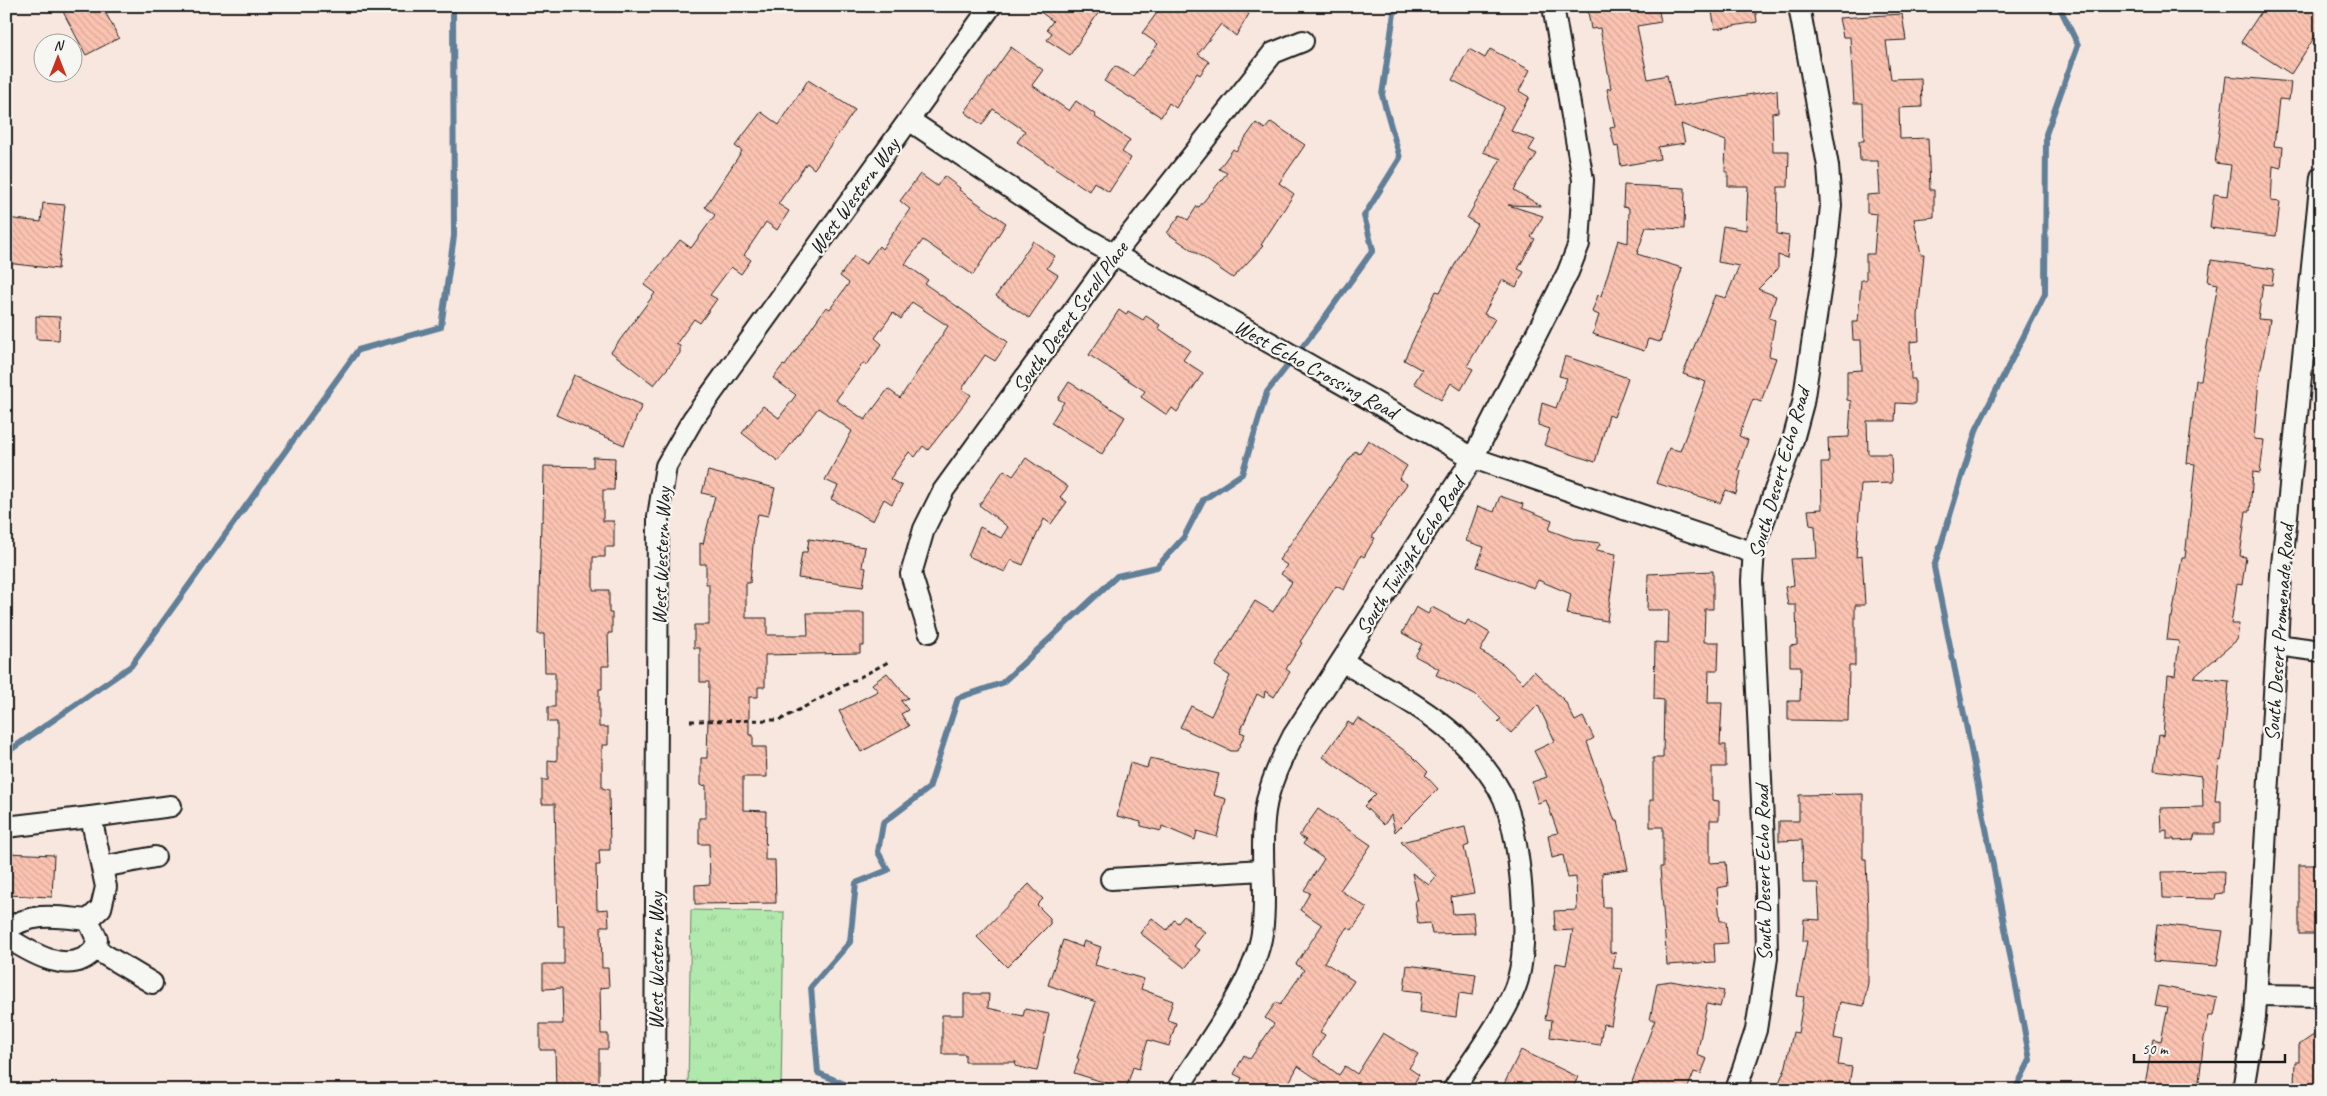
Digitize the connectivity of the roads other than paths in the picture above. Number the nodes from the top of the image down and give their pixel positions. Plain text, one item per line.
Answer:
1 (991, 6) edge
2 (1553, 6) edge
3 (1799, 6) edge
4 (1303, 41) dead end
5 (909, 120) junction
6 (2321, 177) edge
7 (1114, 255) junction
8 (2314, 314) edge
9 (1473, 458) junction
10 (1754, 553) junction
11 (929, 632) dead end
12 (2277, 645) junction
13 (2321, 651) edge
14 (1342, 661) junction
15 (171, 806) dead end
16 (91, 817) junction
17 (6, 827) edge
18 (155, 857) dead end
19 (102, 867) junction
20 (1264, 870) junction
21 (1110, 879) dead end
22 (88, 920) junction
23 (6, 930) edge
24 (6, 937) edge
25 (94, 949) junction
26 (152, 983) dead end
27 (2256, 995) junction
28 (2321, 996) edge
29 (655, 1090) edge
30 (1177, 1090) edge
31 (1453, 1090) edge
32 (1736, 1090) edge
33 (2243, 1090) edge

1 - 5 street, West Western Way
2 - 9 street, South Twilight Echo Road
3 - 10 street, South Desert Echo Road
4 - 7 street, South Desert Scroll Place
5 - 7 street, West Echo Crossing Road
5 - 29 street, West Western Way
6 - 8 street, South Desert Promenade Road
7 - 9 street, West Echo Crossing Road
7 - 11 street, South Desert Scroll Place
8 - 12 street, South Desert Promenade Road
9 - 10 street, West Echo Crossing Road
9 - 14 street, South Twilight Echo Road
10 - 32 street, South Desert Echo Road
12 - 13 street
12 - 27 street, South Desert Promenade Road
14 - 20 street, South Twilight Echo Road
14 - 31 street
15 - 16 street
16 - 17 street
16 - 19 street
18 - 19 street
19 - 22 street
20 - 21 street
20 - 30 street, South Twilight Echo Road
22 - 23 street
22 - 25 street
24 - 25 street
25 - 26 street
27 - 28 street
27 - 33 street, South Desert Promenade Road

